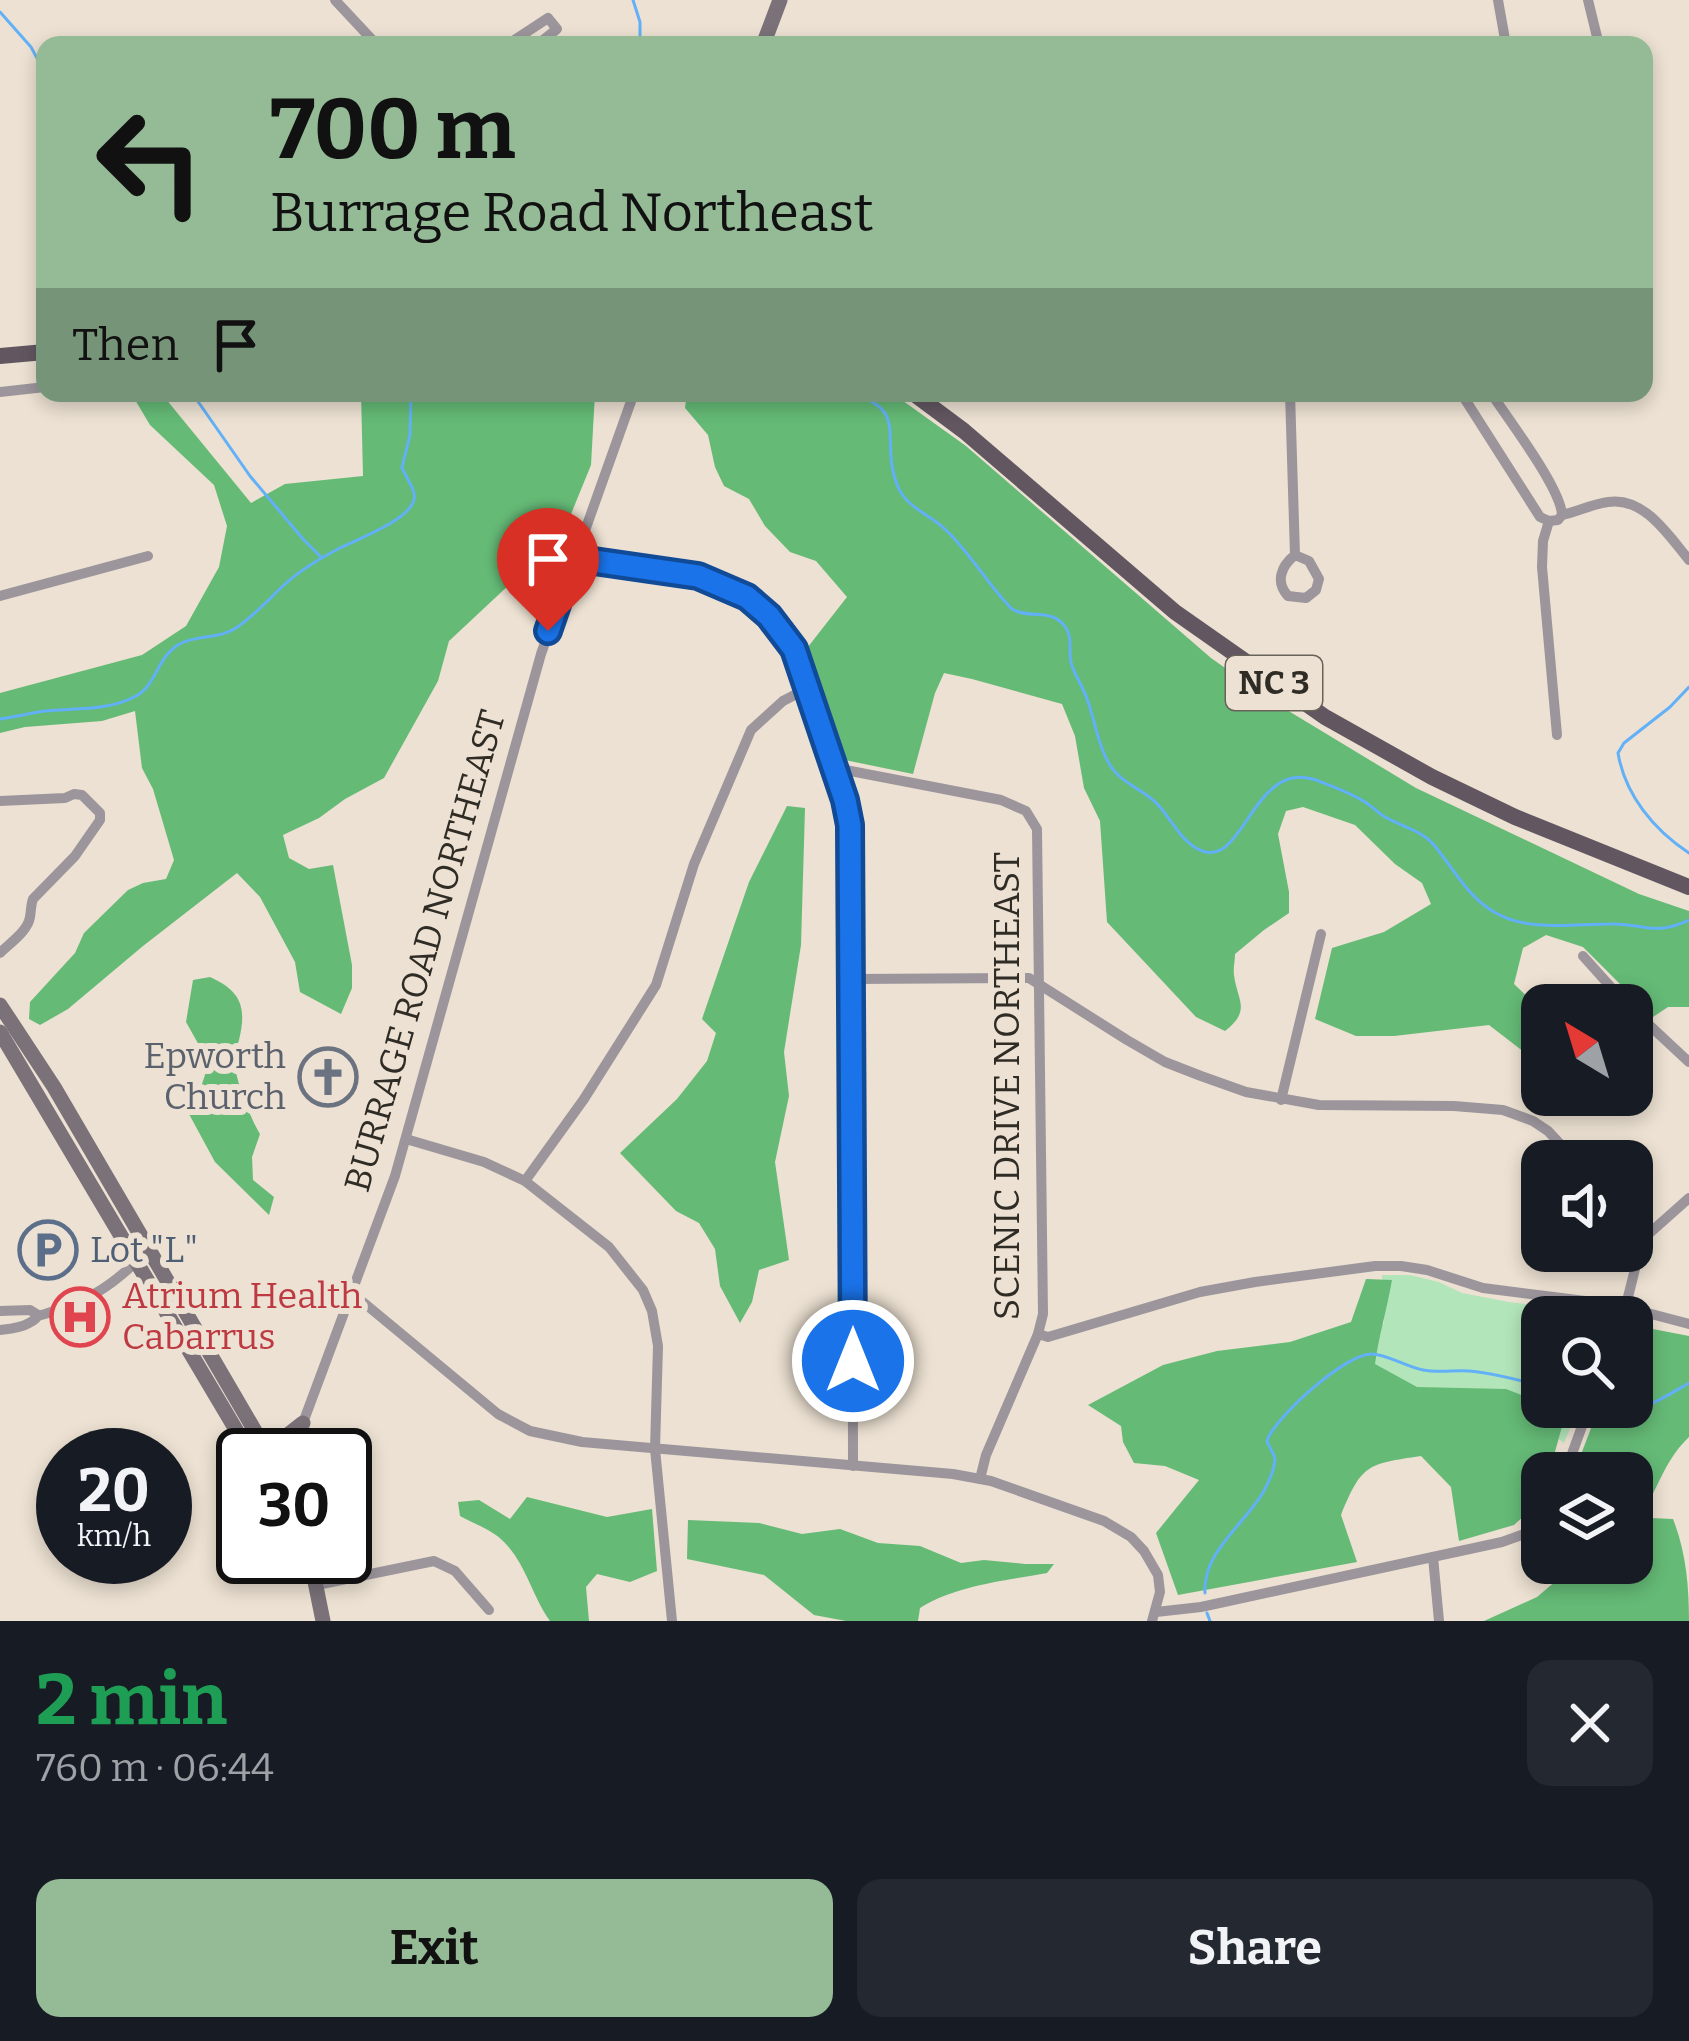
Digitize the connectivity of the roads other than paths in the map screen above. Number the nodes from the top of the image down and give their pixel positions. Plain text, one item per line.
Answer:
1 (335, 0) edge
2 (780, 0) edge
3 (1498, 0) edge
4 (1588, 0) edge
5 (369, 36) edge
6 (521, 36) edge
7 (548, 36) edge
8 (766, 36) edge
9 (1504, 36) edge
10 (1597, 36) edge
11 (36, 353) edge
12 (0, 356) edge
13 (36, 388) edge
14 (0, 392) edge
15 (631, 402) edge
16 (926, 402) edge
17 (1290, 402) edge
18 (1467, 402) edge
19 (1497, 402) edge
20 (1555, 518) junction
21 (1295, 554) dead end
22 (148, 556) dead end
23 (573, 558) junction
24 (1689, 560) edge
25 (0, 596) edge
26 (808, 688) junction
27 (1557, 735) dead end
28 (835, 768) junction
29 (0, 801) edge
30 (1689, 887) edge
31 (1321, 934) dead end
32 (0, 953) edge
33 (1583, 956) dead end
34 (853, 979) junction
35 (1039, 983) junction
36 (1609, 984) edge
37 (0, 1005) edge
38 (1653, 1028) edge
39 (0, 1032) edge
40 (16, 1056) junction
41 (1689, 1062) edge
42 (1281, 1100) junction
43 (406, 1139) junction
44 (1556, 1140) edge
45 (525, 1181) junction
46 (1689, 1198) edge
47 (1653, 1225) edge
48 (147, 1247) junction
49 (136, 1263) junction
50 (352, 1294) junction
51 (1530, 1296) edge
52 (0, 1311) edge
53 (38, 1315) junction
54 (1653, 1317) edge
55 (1689, 1324) edge
56 (0, 1330) edge
57 (1038, 1334) junction
58 (303, 1423) junction
59 (235, 1428) edge
60 (253, 1428) edge
61 (297, 1428) edge
62 (301, 1428) edge
63 (655, 1449) junction
64 (853, 1466) junction
65 (980, 1478) junction
66 (1521, 1535) edge
67 (1433, 1557) junction
68 (317, 1585) joint
69 (489, 1610) dead end
70 (1154, 1616) edge
71 (322, 1621) edge
72 (672, 1621) edge
73 (1439, 1621) edge

1 - 5 street
2 - 8 main road
3 - 9 street
4 - 10 street
6 - 7 street
11 - 12 main road
13 - 14 street
15 - 23 street, BURRAGE ROAD NORTHEAST
16 - 30 main road, NC 3
17 - 21 street
18 - 20 street
19 - 20 street
20 - 24 street
20 - 27 street
22 - 25 street
23 - 26 street
23 - 43 street, BURRAGE ROAD NORTHEAST
26 - 28 street
26 - 45 street
28 - 34 street
28 - 35 street, SCENIC DRIVE NORTHEAST
29 - 32 street
31 - 42 street
33 - 36 street
34 - 35 street
34 - 64 street
35 - 42 street
35 - 57 street, SCENIC DRIVE NORTHEAST
37 - 40 main road
38 - 41 street
39 - 40 main road
40 - 48 main road
40 - 49 main road
42 - 44 street
43 - 45 street
43 - 50 street, BURRAGE ROAD NORTHEAST
45 - 63 street
46 - 47 street
48 - 49 street
48 - 60 main road
49 - 53 street
49 - 59 main road
50 - 58 street, BURRAGE ROAD NORTHEAST
50 - 63 street
51 - 57 street
52 - 53 street
53 - 56 street
54 - 55 street
57 - 65 street, SCENIC DRIVE NORTHEAST
58 - 61 main road
58 - 62 street, BURRAGE ROAD NORTHEAST
63 - 64 street
63 - 72 street
64 - 65 street
65 - 70 street
66 - 67 street
67 - 70 street
67 - 73 street
68 - 69 street
68 - 71 main road

